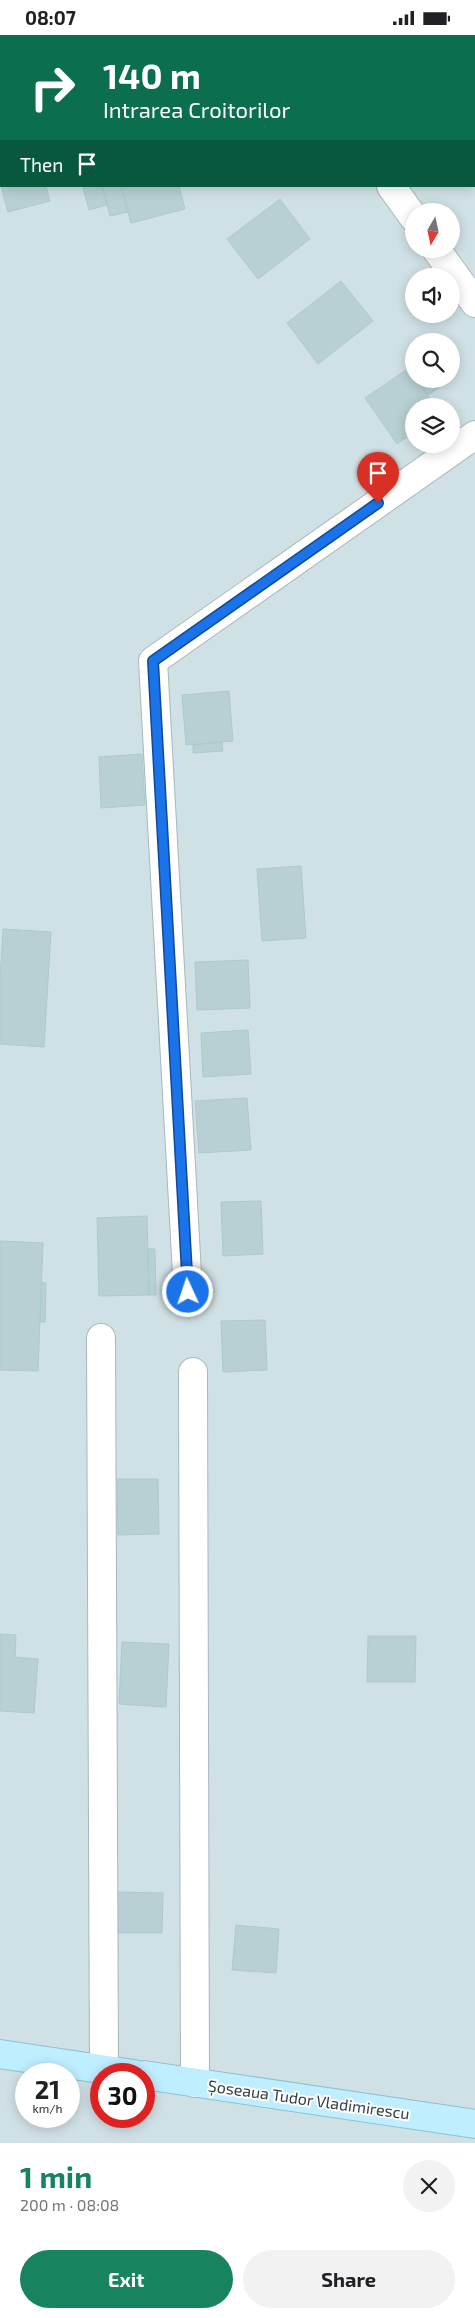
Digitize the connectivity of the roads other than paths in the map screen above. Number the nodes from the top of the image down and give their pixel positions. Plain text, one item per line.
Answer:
1 (392, 187) edge
2 (405, 205) edge
3 (442, 258) edge
4 (475, 303) edge
5 (475, 435) edge
6 (188, 1292) dead end
7 (101, 1338) dead end
8 (194, 1372) dead end
9 (0, 2054) edge
10 (104, 2063) edge
11 (90, 2067) edge
12 (155, 2077) edge
13 (195, 2083) junction
14 (475, 2124) edge

1 - 2 street
3 - 4 street
5 - 6 street
7 - 10 street
8 - 13 street
9 - 11 main road
12 - 13 main road, Șoseaua Tudor Vladimirescu
13 - 14 main road, Șoseaua Tudor Vladimirescu

